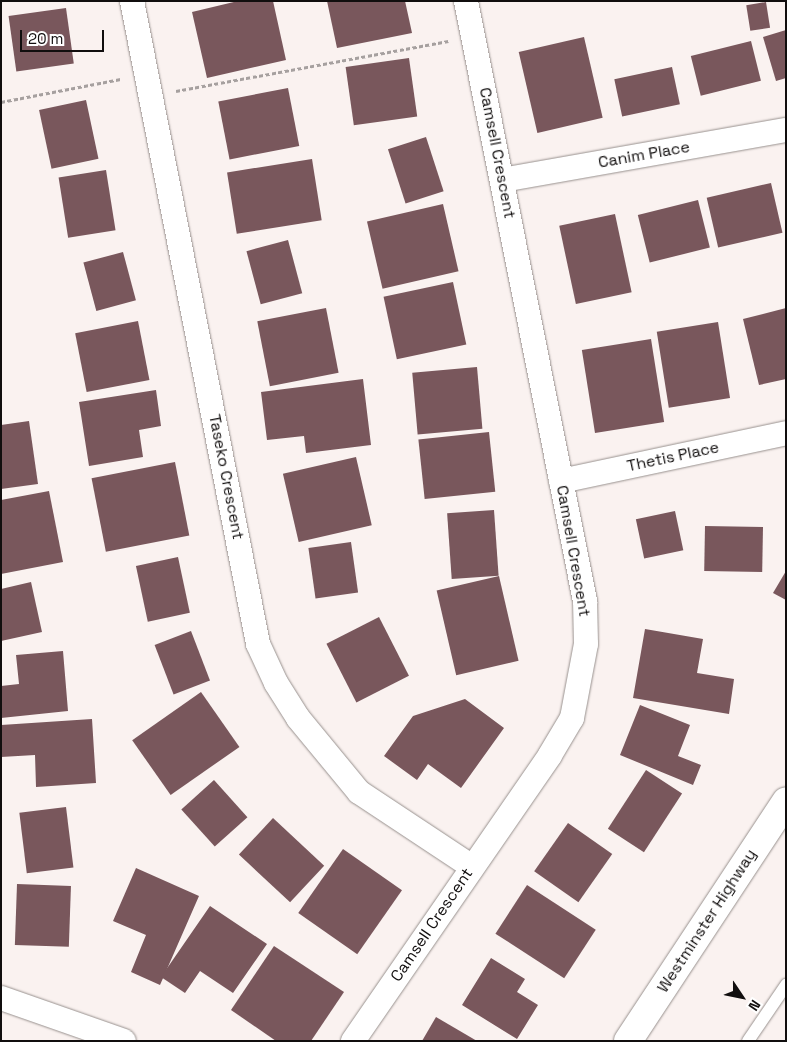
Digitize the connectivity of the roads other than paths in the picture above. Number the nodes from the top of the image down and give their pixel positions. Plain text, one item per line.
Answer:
1 (132, 1) edge
2 (466, 1) edge
3 (786, 130) edge
4 (502, 180) junction
5 (786, 433) edge
6 (561, 481) junction
7 (786, 801) edge
8 (471, 866) junction
9 (786, 985) edge
10 (1, 998) edge
11 (124, 1041) edge
12 (353, 1041) edge
13 (628, 1041) edge
14 (748, 1041) edge

1 - 8 street, Taseko Crescent
2 - 4 street, Camsell Crescent
3 - 4 street, Canim Place
4 - 6 street, Camsell Crescent
5 - 6 street, Thetis Place
6 - 8 street, Camsell Crescent
7 - 13 main road, Westminster Highway
8 - 12 street, Camsell Crescent
9 - 14 lane
10 - 11 street

